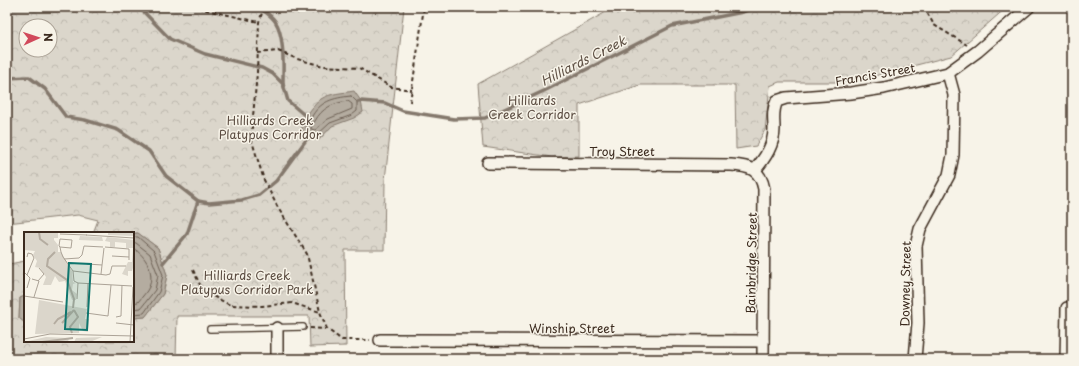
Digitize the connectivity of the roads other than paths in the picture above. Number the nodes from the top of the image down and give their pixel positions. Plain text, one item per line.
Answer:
1 (1029, 7) edge
2 (948, 73) junction
3 (488, 163) dead end
4 (755, 170) junction
5 (1067, 308) dead end
6 (303, 327) road end
7 (277, 328) junction
8 (210, 329) dead end
9 (380, 340) road end
10 (763, 341) junction
11 (277, 359) edge
12 (763, 359) edge
13 (915, 359) edge
14 (1066, 359) edge

1 - 2 street, Francis Street
2 - 4 street, Francis Street
2 - 13 street, Downey Street
3 - 4 street, Troy Street
4 - 10 street, Bainbridge Street
5 - 14 street
6 - 7 lane
7 - 8 lane
7 - 11 street
9 - 10 street, Winship Street
10 - 12 street, Bainbridge Street

